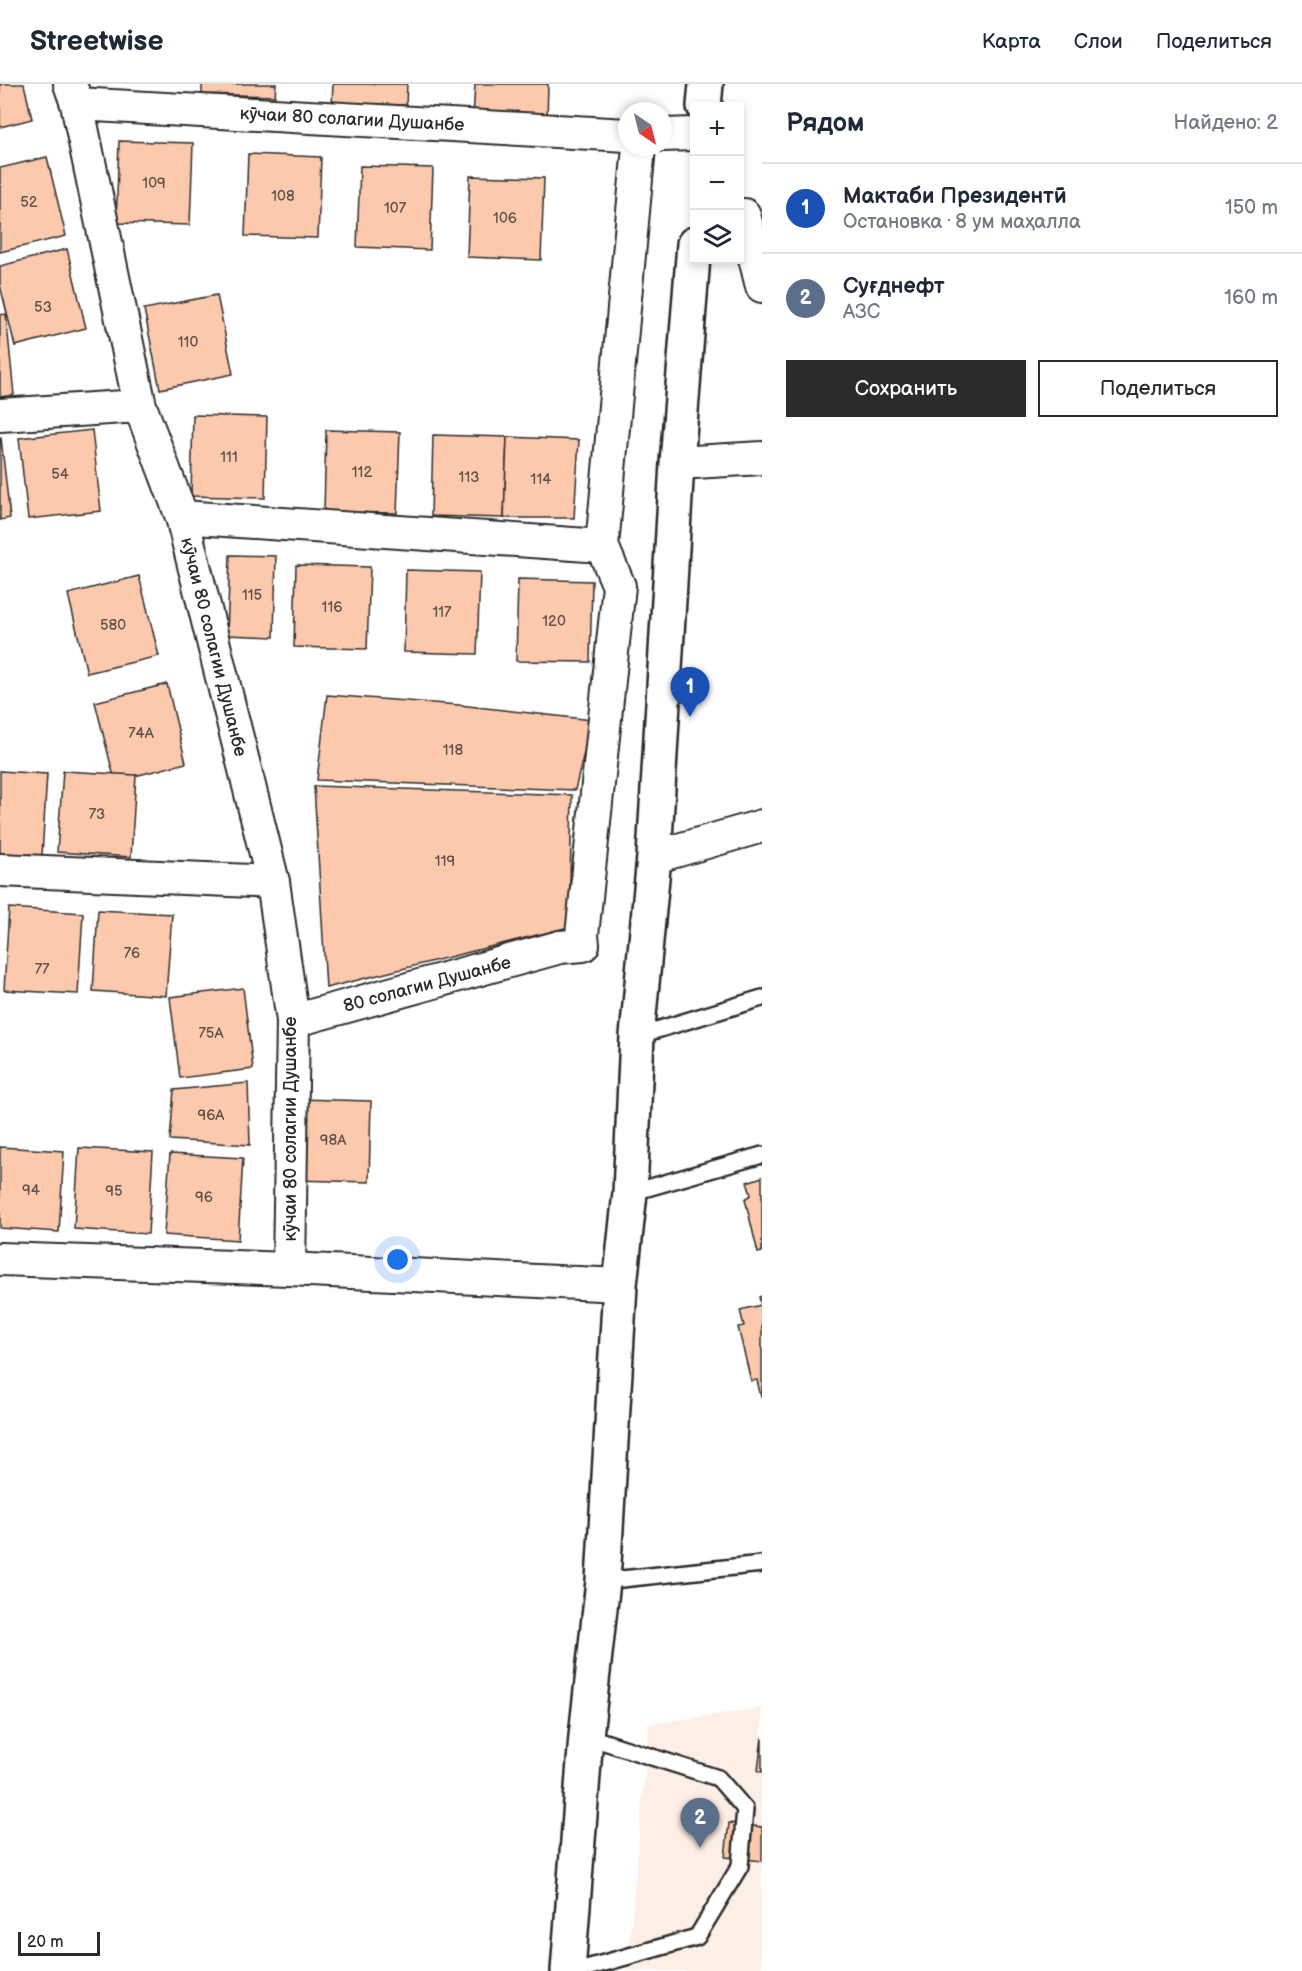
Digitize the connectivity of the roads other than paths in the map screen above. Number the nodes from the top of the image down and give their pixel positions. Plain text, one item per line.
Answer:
1 (706, 84) edge
2 (74, 94) edge
3 (704, 102) edge
4 (618, 134) edge
5 (690, 134) edge
6 (672, 135) edge
7 (638, 156) edge
8 (748, 214) edge
9 (692, 264) edge
10 (762, 286) edge
11 (140, 406) junction
12 (0, 415) edge
13 (762, 458) edge
14 (677, 463) junction
15 (182, 517) junction
16 (602, 546) junction
17 (762, 826) edge
18 (654, 857) junction
19 (0, 870) edge
20 (273, 882) junction
21 (762, 998) edge
22 (293, 1021) junction
23 (637, 1035) junction
24 (762, 1155) edge
25 (630, 1193) junction
26 (0, 1259) edge
27 (289, 1269) junction
28 (620, 1285) junction
29 (762, 1564) edge
30 (603, 1581) junction
31 (586, 1736) junction
32 (568, 1971) edge
33 (576, 1971) edge

1 - 3 main road
2 - 4 street, кӯчаи 80 солагии Душанбе
2 - 11 street, кӯчаи 80 солагии Душанбе
5 - 6 street
7 - 16 street
8 - 10 street
9 - 14 main road
11 - 12 street
11 - 15 street, кӯчаи 80 солагии Душанбе
13 - 14 street
14 - 18 main road
15 - 16 street, кӯчаи 80 солагии Душанбе
15 - 20 street, кӯчаи 80 солагии Душанбе
16 - 22 street, 80 солагии Душанбе
17 - 18 street
18 - 23 main road
19 - 20 street
20 - 22 street, кӯчаи 80 солагии Душанбе
21 - 23 lane
22 - 27 street, кӯчаи 80 солагии Душанбе
23 - 25 main road
24 - 25 lane
25 - 28 main road
26 - 27 street, кӯчаи 80 солагии Душанбе
27 - 28 street, кӯчаи 80 солагии Душанбе
28 - 30 main road
29 - 30 lane
30 - 31 main road
31 - 32 main road
31 - 33 lane

